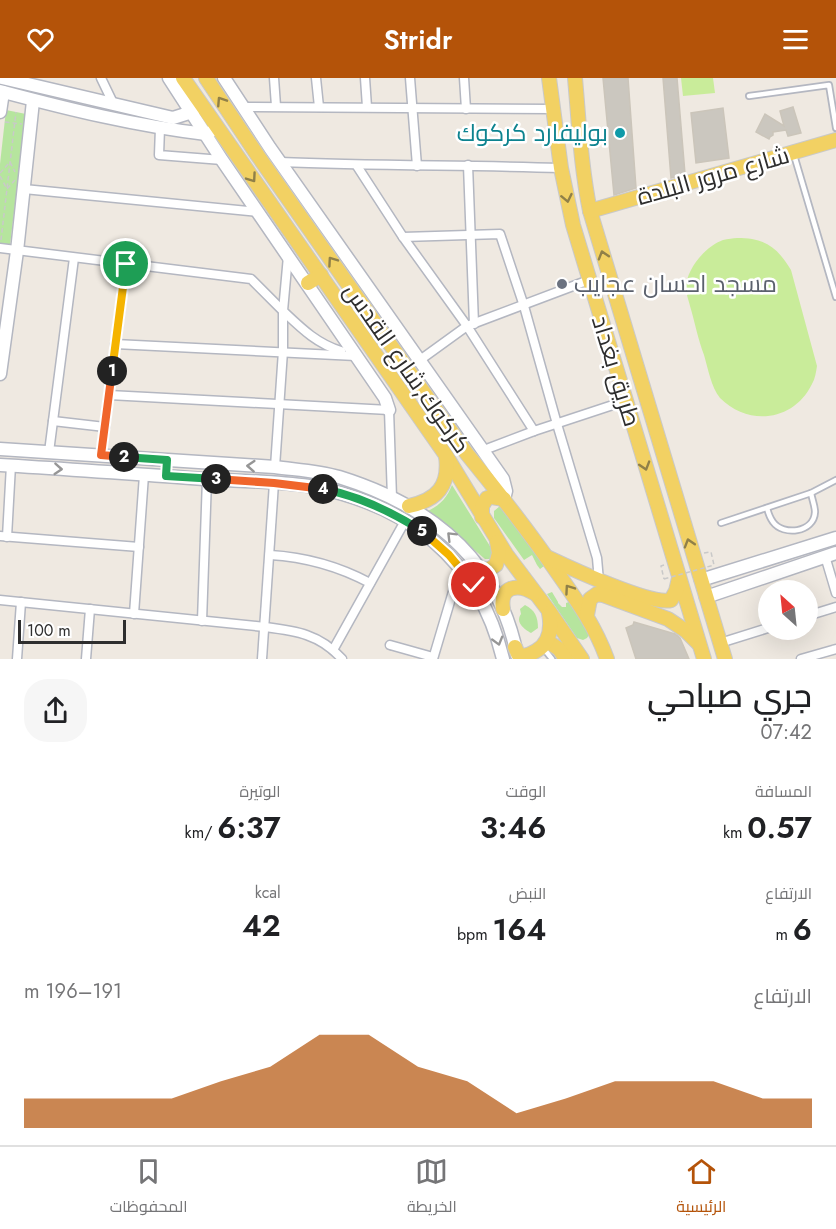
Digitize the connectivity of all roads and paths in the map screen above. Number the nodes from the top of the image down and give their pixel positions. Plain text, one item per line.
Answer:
1 (2, 78) edge
2 (101, 78) edge
3 (169, 78) edge
4 (183, 78) edge
5 (206, 78) edge
6 (224, 78) edge
7 (274, 78) edge
8 (316, 78) edge
9 (365, 78) edge
10 (410, 78) edge
11 (464, 78) edge
12 (549, 78) edge
13 (575, 78) edge
14 (2, 92) edge
15 (749, 96) dead end
16 (86, 97) junction
17 (33, 101) junction
18 (113, 103) junction
19 (276, 106) junction
20 (196, 107) junction
21 (243, 107) junction
22 (319, 107) junction
23 (367, 108) junction
24 (412, 108) junction
25 (466, 109) junction
26 (552, 109) junction
27 (83, 111) junction
28 (16, 112) dead end
29 (2, 117) edge
30 (15, 123) junction
31 (25, 124) dead end
32 (160, 128) junction
33 (836, 128) edge
34 (212, 131) junction
35 (836, 140) edge
36 (264, 152) junction
37 (794, 153) junction
38 (222, 160) junction
39 (10, 162) junction
40 (280, 162) junction
41 (357, 165) junction
42 (468, 165) junction
43 (417, 166) junction
44 (561, 168) junction
45 (0, 175) edge
46 (7, 189) junction
47 (24, 189) junction
48 (590, 211) junction
49 (259, 212) junction
50 (1, 229) edge
51 (471, 235) junction
52 (403, 237) junction
53 (1, 244) edge
54 (0, 248) edge
55 (17, 251) junction
56 (288, 256) junction
57 (74, 258) junction
58 (126, 264) junction
59 (321, 275) junction
60 (589, 280) junction
61 (355, 282) junction
62 (308, 283) junction
63 (836, 297) edge
64 (524, 306) junction
65 (283, 312) junction
66 (470, 325) junction
67 (115, 344) junction
68 (283, 351) junction
69 (356, 356) junction
70 (420, 360) junction
71 (0, 374) edge
72 (109, 395) junction
73 (625, 401) junction
74 (279, 405) junction
75 (389, 410) junction
76 (53, 421) junction
77 (557, 424) junction
78 (105, 427) junction
79 (534, 431) junction
80 (0, 449) edge
81 (484, 450) junction
82 (49, 452) junction
83 (445, 454) junction
84 (101, 455) junction
85 (167, 460) junction
86 (6, 465) edge
87 (275, 467) junction
88 (144, 475) junction
89 (166, 476) junction
90 (207, 479) junction
91 (836, 480) edge
92 (274, 483) junction
93 (811, 493) junction
94 (392, 498) junction
95 (504, 499) junction
96 (409, 506) junction
97 (767, 508) junction
98 (482, 517) junction
99 (405, 521) junction
100 (721, 523) dead end
101 (4, 536) edge
102 (836, 538) edge
103 (496, 540) junction
104 (139, 548) junction
105 (711, 552) dead end
106 (270, 555) junction
107 (831, 555) edge
108 (547, 557) junction
109 (661, 566) dead end
110 (460, 568) junction
111 (481, 570) junction
112 (680, 576) junction
113 (701, 580) junction
114 (599, 581) junction
115 (370, 583) junction
116 (836, 593) edge
117 (537, 595) junction
118 (706, 597) junction
119 (0, 600) edge
120 (21, 602) junction
121 (836, 607) edge
122 (90, 609) junction
123 (503, 609) junction
124 (549, 611) junction
125 (818, 613) edge
126 (134, 614) junction
127 (587, 615) junction
128 (202, 621) junction
129 (265, 627) junction
130 (758, 631) edge
131 (720, 643) junction
132 (390, 645) dead end
133 (543, 649) junction
134 (836, 649) edge
135 (333, 650) junction
136 (516, 653) edge
137 (703, 653) edge
138 (433, 658) edge
139 (17, 659) edge
140 (86, 659) edge
141 (262, 659) edge
142 (342, 659) edge
143 (503, 659) edge
144 (552, 659) edge
145 (566, 659) edge
146 (582, 659) edge
147 (607, 659) edge
148 (725, 659) edge
149 (801, 659) edge

1 - 16 street
2 - 18 street
3 - 20 street
4 - 20 main road, كركوك,شارع القدس
36 -> 5 main road, كركوك,شارع القدس
6 - 21 street
7 - 19 street
8 - 22 street
9 - 23 street
10 - 24 street
11 - 25 street
12 - 26 main road, طريق بغداد
13 - 48 main road, طريق بغداد
14 - 17 street
14 - 29 street
15 - 33 lane
16 - 18 street
16 - 27 street
17 - 27 street
17 - 47 street
18 - 20 street
19 - 21 street
19 - 22 street
20 - 34 main road, كركوك,شارع القدس
21 - 36 street
22 - 23 street
23 - 24 street
24 - 25 street
24 - 43 street
25 - 26 street
26 - 44 main road, طريق بغداد
27 - 32 street
28 - 30 path
29 - 30 path
30 - 31 path
30 - 39 path
32 - 34 street
32 - 38 street
34 - 38 street
34 -> 59 main road, كركوك,شارع القدس
35 - 37 main road, شارع مرور البلدة
36 - 40 street
61 -> 36 main road, كركوك,شارع القدس
37 - 48 main road, شارع مرور البلدة
37 - 63 lane
38 - 49 street
39 - 45 path
39 - 46 path
39 - 46 path
40 - 41 street
40 - 61 street
41 - 43 street
41 - 52 street
42 - 43 street
42 - 44 street
42 - 51 street
44 -> 60 main road, طريق بغداد
45 - 46 path
46 - 50 path
47 - 49 street
47 - 55 street
113 -> 48 main road, طريق بغداد
49 - 56 street
50 - 53 path
51 - 52 street
51 - 64 street
51 - 66 street
52 - 66 street
54 - 55 street
55 - 57 street
55 - 71 street
56 - 62 street
56 - 65 street
57 - 58 street
57 - 76 street
58 - 65 street
58 - 67 street
59 - 62 main road
59 - 83 main road, كركوك,شارع القدس
60 - 64 street
60 - 73 main road, طريق بغداد
61 - 70 street
61 - 95 main road, كركوك,شارع القدس
62 - 69 street
64 - 66 street
64 - 77 street
65 - 68 street
65 - 69 street
66 - 70 street
66 - 79 street
67 - 68 street
67 - 72 street
68 - 69 street
68 - 74 street
69 - 75 street
70 - 81 street
72 - 74 street
72 - 78 street
73 - 77 street
73 -> 112 main road, طريق بغداد
74 - 75 street
74 - 87 street
75 - 94 street
76 - 78 street
76 - 82 street
77 - 79 street
77 - 114 street
78 - 84 street
79 - 81 street
80 - 82 street
81 - 95 street
82 - 84 street
83 - 96 main road
83 - 98 main road, كركوك,شارع القدس
84 - 85 street
87 -> 85 street
85 - 89 street
86 -> 88 street
86 - 101 street
87 - 94 street
88 - 89 street
88 - 104 street
89 - 90 street
90 - 92 street
90 - 128 street
91 - 93 lane
92 - 99 street
92 - 106 street
93 - 97 lane
93 - 97 lane
94 - 96 street
95 - 98 main road
95 - 108 main road, كركوك,شارع القدس
111 -> 96 street
97 - 100 lane
98 - 103 main road, كركوك,شارع القدس
99 - 110 street
99 - 115 street
101 - 104 street
102 - 113 street
103 - 111 main road
103 - 117 main road, كركوك,شارع القدس
104 - 126 street
105 - 109 path, bridge
106 - 115 street
106 - 129 street
107 - 116 street
107 - 118 street
108 - 114 main road
127 -> 108 main road, كركوك,شارع القدس
110 - 138 street
110 -> 143 street
111 - 123 street
112 - 114 main road
112 - 137 main road, طريق بغداد
113 - 118 main road, طريق بغداد
115 - 135 street
117 - 123 main road
117 - 124 main road, كركوك,شارع القدس
118 - 131 main road, طريق بغداد
119 - 120 street
120 - 122 street
120 - 139 street
121 - 125 street
122 - 126 street
122 - 140 street
123 - 136 street
124 - 133 main road
124 - 146 main road, كركوك,شارع القدس
126 - 128 street
127 - 137 main road
127 - 147 main road, كركوك,شارع القدس
128 - 129 street
129 - 135 street
129 - 141 street
130 - 131 street
131 - 148 main road, طريق بغداد
132 - 138 street
133 - 136 main road
133 - 144 lane
133 - 145 main road
134 - 149 street
135 - 142 street

